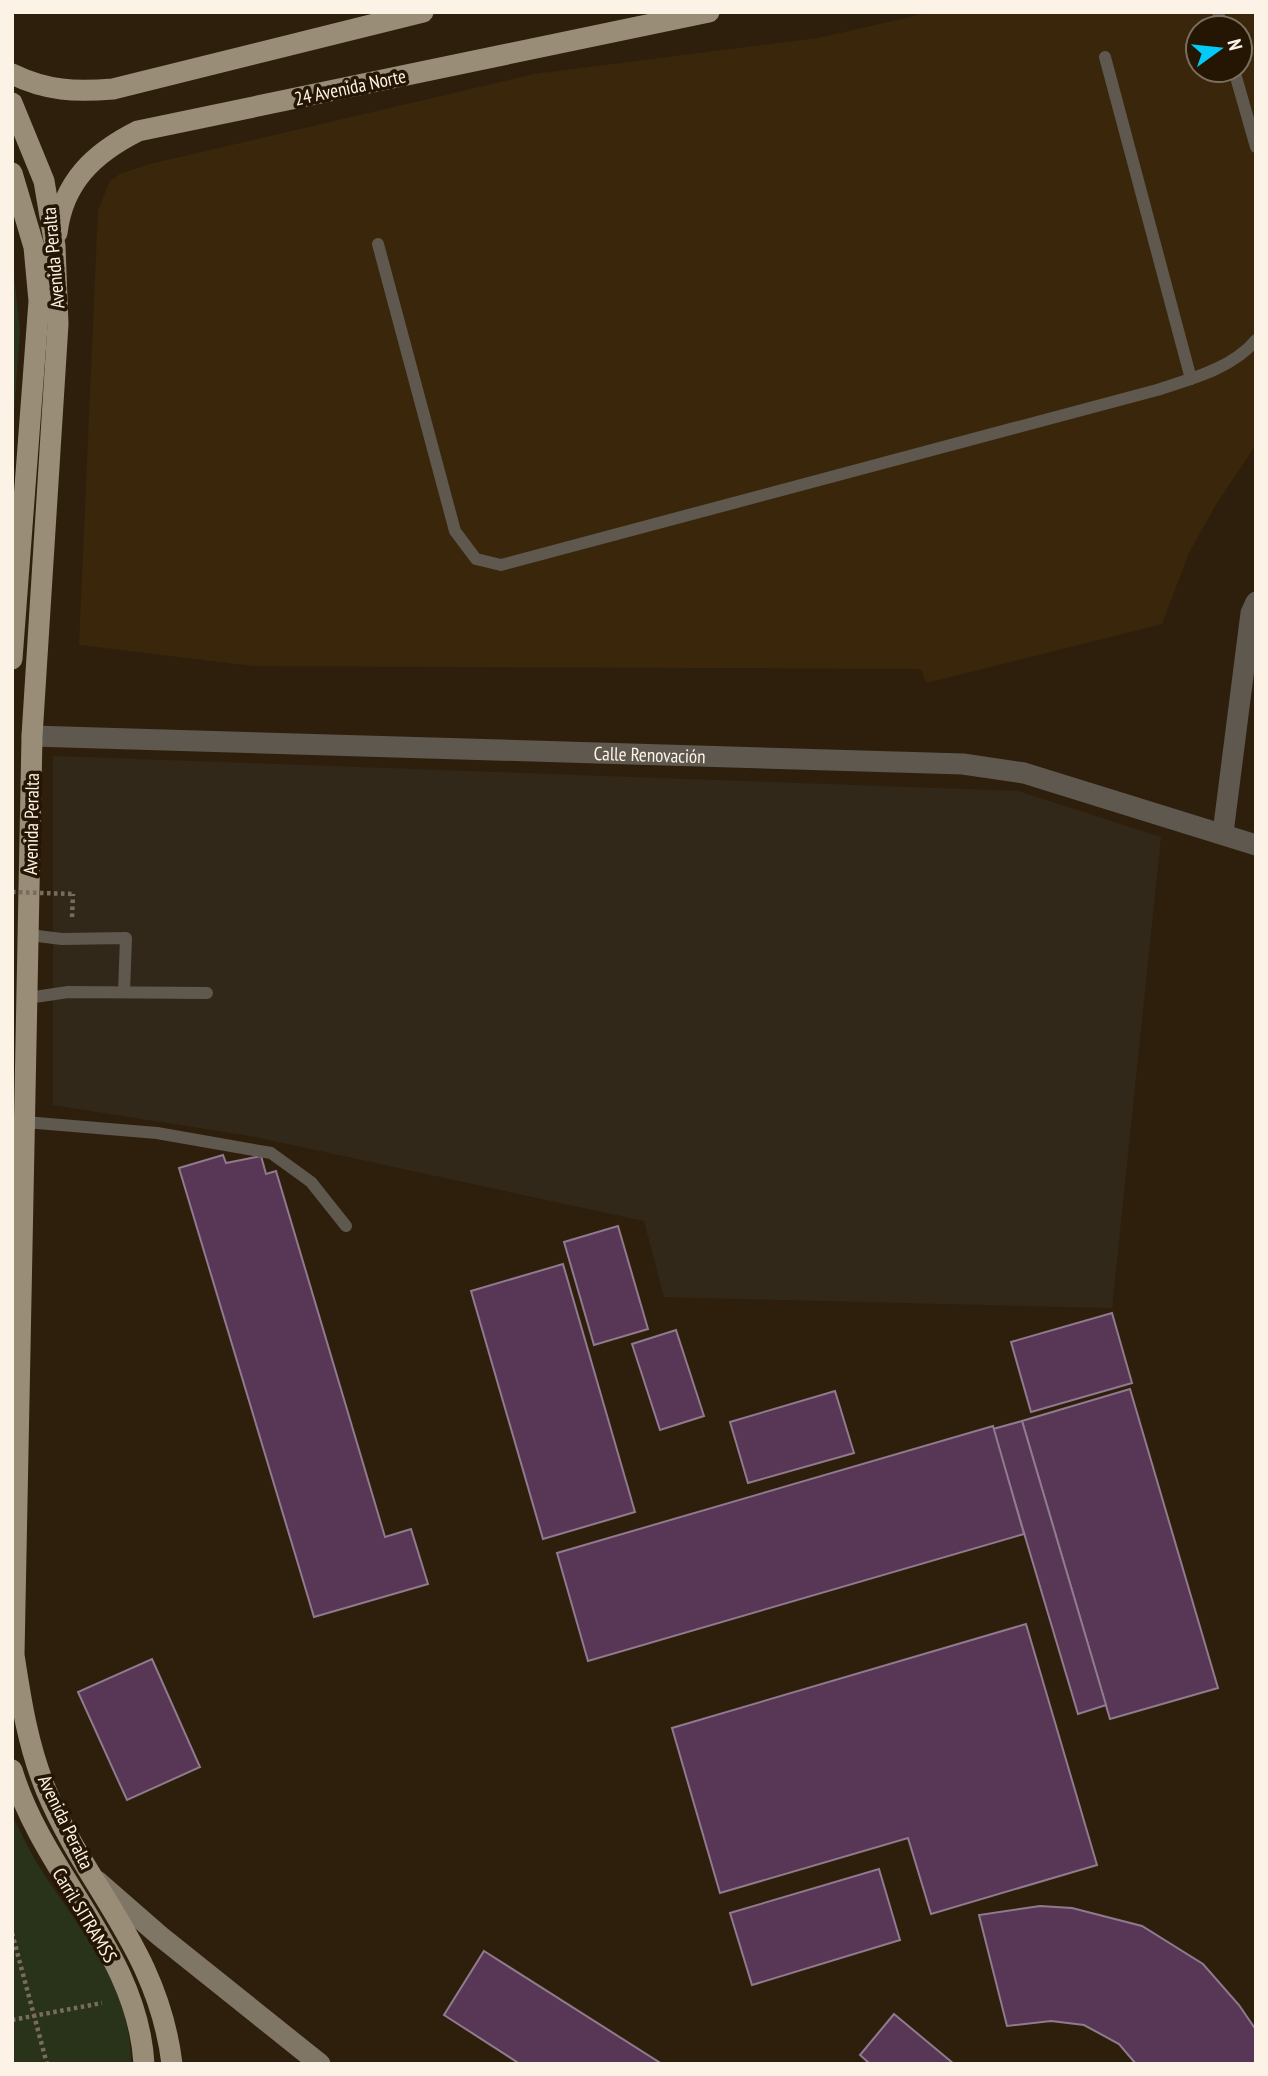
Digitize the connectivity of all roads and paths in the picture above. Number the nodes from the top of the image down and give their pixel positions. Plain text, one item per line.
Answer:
1 (423, 12) edge
2 (709, 12) edge
3 (1105, 57) dead end
4 (12, 74) edge
5 (1238, 84) edge
6 (12, 103) edge
7 (1256, 147) edge
8 (12, 173) edge
9 (378, 244) dead end
10 (55, 246) junction
11 (1256, 340) edge
12 (1191, 379) junction
13 (1256, 603) edge
14 (12, 659) edge
15 (32, 736) junction
16 (1223, 833) junction
17 (1256, 845) edge
18 (12, 892) edge
19 (73, 894) dead end
20 (29, 935) junction
21 (124, 992) junction
22 (207, 993) dead end
23 (28, 998) junction
24 (25, 1122) junction
25 (346, 1226) dead end
26 (12, 1770) edge
27 (93, 1877) junction
28 (12, 1933) edge
29 (108, 2002) dead end
30 (34, 2016) junction
31 (12, 2020) edge
32 (47, 2064) edge
33 (144, 2064) edge
34 (172, 2064) edge
35 (320, 2064) edge

1 - 4 main road
2 - 10 main road, 24 Avenida Norte
3 - 12 lane
5 - 7 lane
6 - 10 main road, Avenida Peralta
8 - 14 main road
9 - 12 lane
10 - 15 main road, Avenida Peralta
11 - 12 lane
13 - 16 street
15 - 16 street, Calle Renovación
15 - 20 main road, Avenida Peralta
16 - 17 street, Calle Renovación
18 - 19 path, bridge
20 - 21 lane
20 - 23 main road, Avenida Peralta
21 - 22 lane
21 - 23 lane
23 - 24 main road, Avenida Peralta
24 - 25 lane
24 - 27 main road, Avenida Peralta
26 - 33 main road, Carril SITRAMSS
27 - 34 main road, Avenida Peralta
27 - 35 street
28 - 30 path
29 - 30 path
30 - 31 path
30 - 32 path

